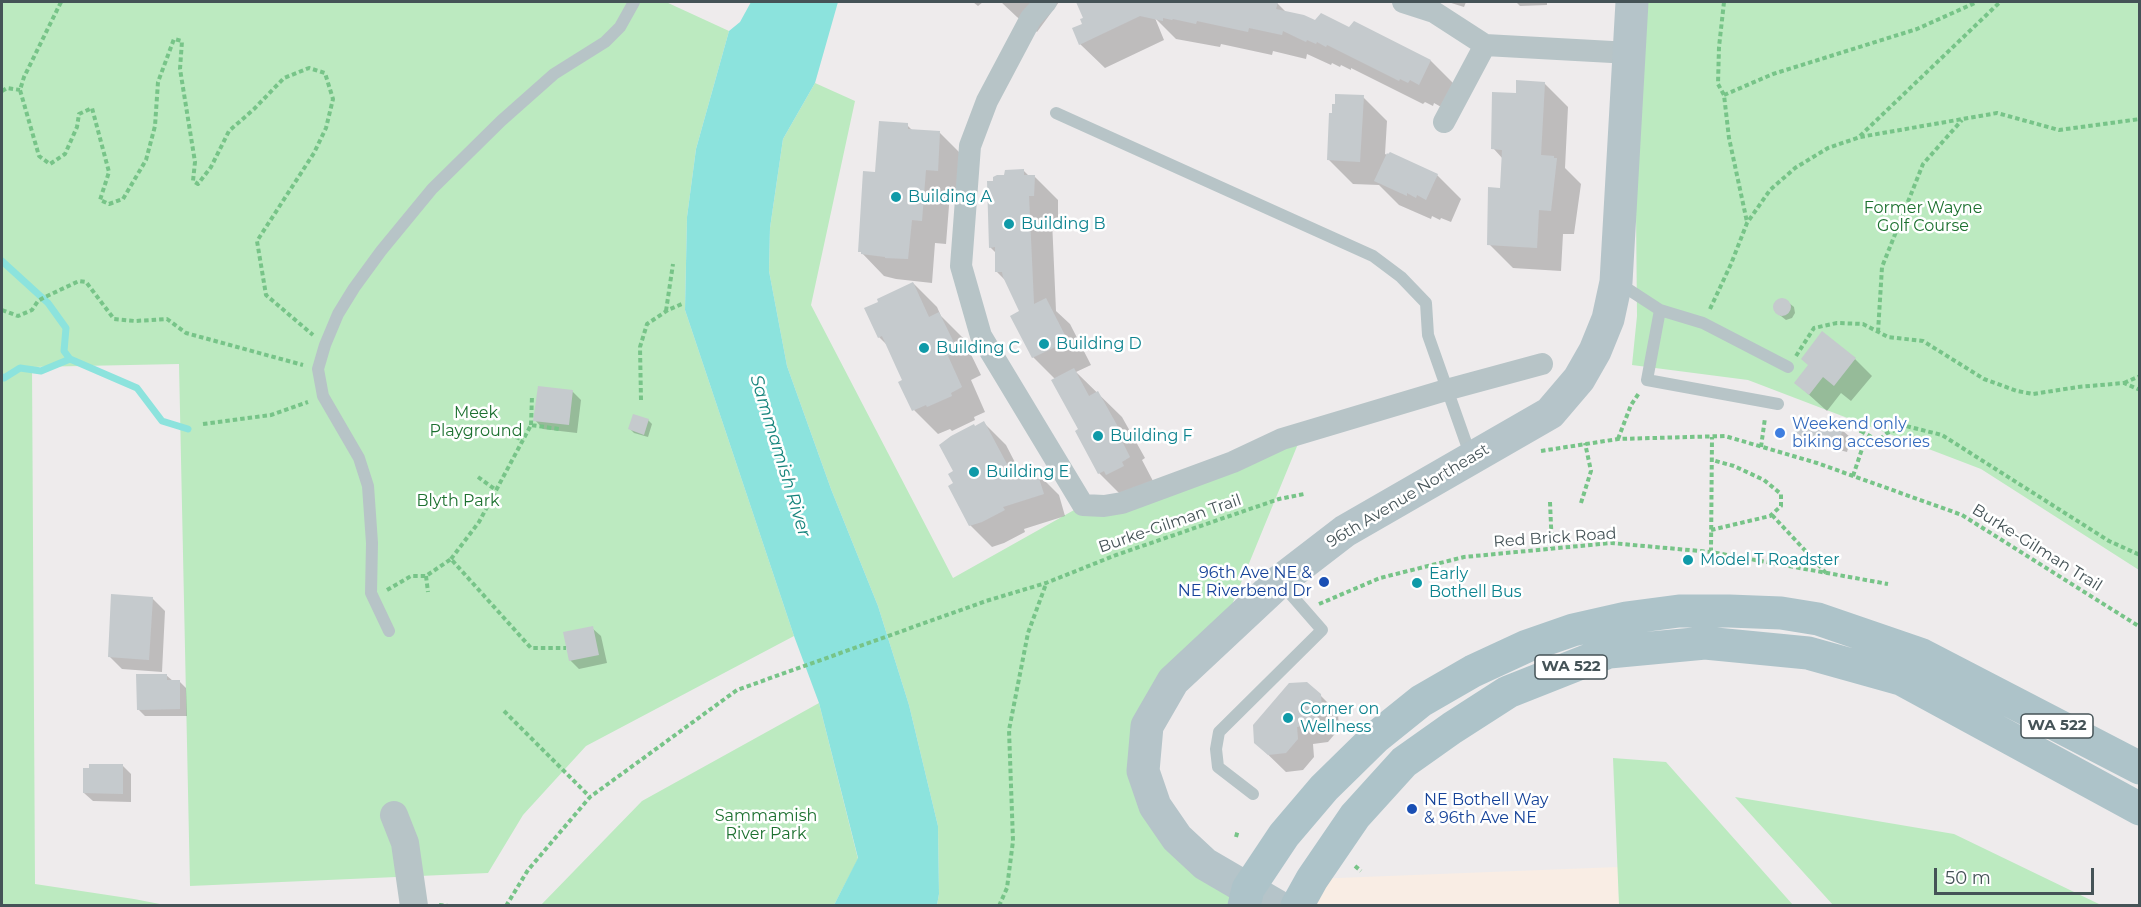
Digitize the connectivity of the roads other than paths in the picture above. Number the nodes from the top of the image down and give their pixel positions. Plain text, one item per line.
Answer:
1 (634, 2) edge
2 (1046, 2) edge
3 (1403, 2) edge
4 (1632, 2) edge
5 (1485, 45) junction
6 (1630, 53) junction
7 (1056, 113) dead end
8 (1444, 122) dead end
9 (1616, 282) junction
10 (1660, 310) junction
11 (1542, 364) dead end
12 (1788, 367) road end
13 (1446, 390) junction
14 (1772, 403) road end
15 (1472, 458) junction
16 (1280, 581) junction
17 (389, 631) dead end
18 (2139, 768) edge
19 (1252, 794) dead end
20 (2139, 809) edge
21 (394, 815) dead end
22 (1246, 897) edge
23 (414, 906) edge
24 (1277, 906) edge
25 (1296, 906) edge

1 - 17 lane
2 - 13 street
3 - 5 street
4 - 6 main road, 96th Avenue Northeast
5 - 6 street
5 - 8 street
6 - 9 main road, 96th Avenue Northeast
7 - 13 lane
9 - 10 lane
9 - 15 main road, 96th Avenue Northeast
10 - 12 lane
10 - 14 lane
11 - 13 street
13 - 15 lane
15 - 16 main road, 96th Avenue Northeast
16 - 19 lane
16 - 22 main road, 96th Avenue Northeast
18 - 22 main road, WA 522
20 - 25 main road, WA 522
21 - 23 street
22 - 24 main road, 96th Avenue Northeast

